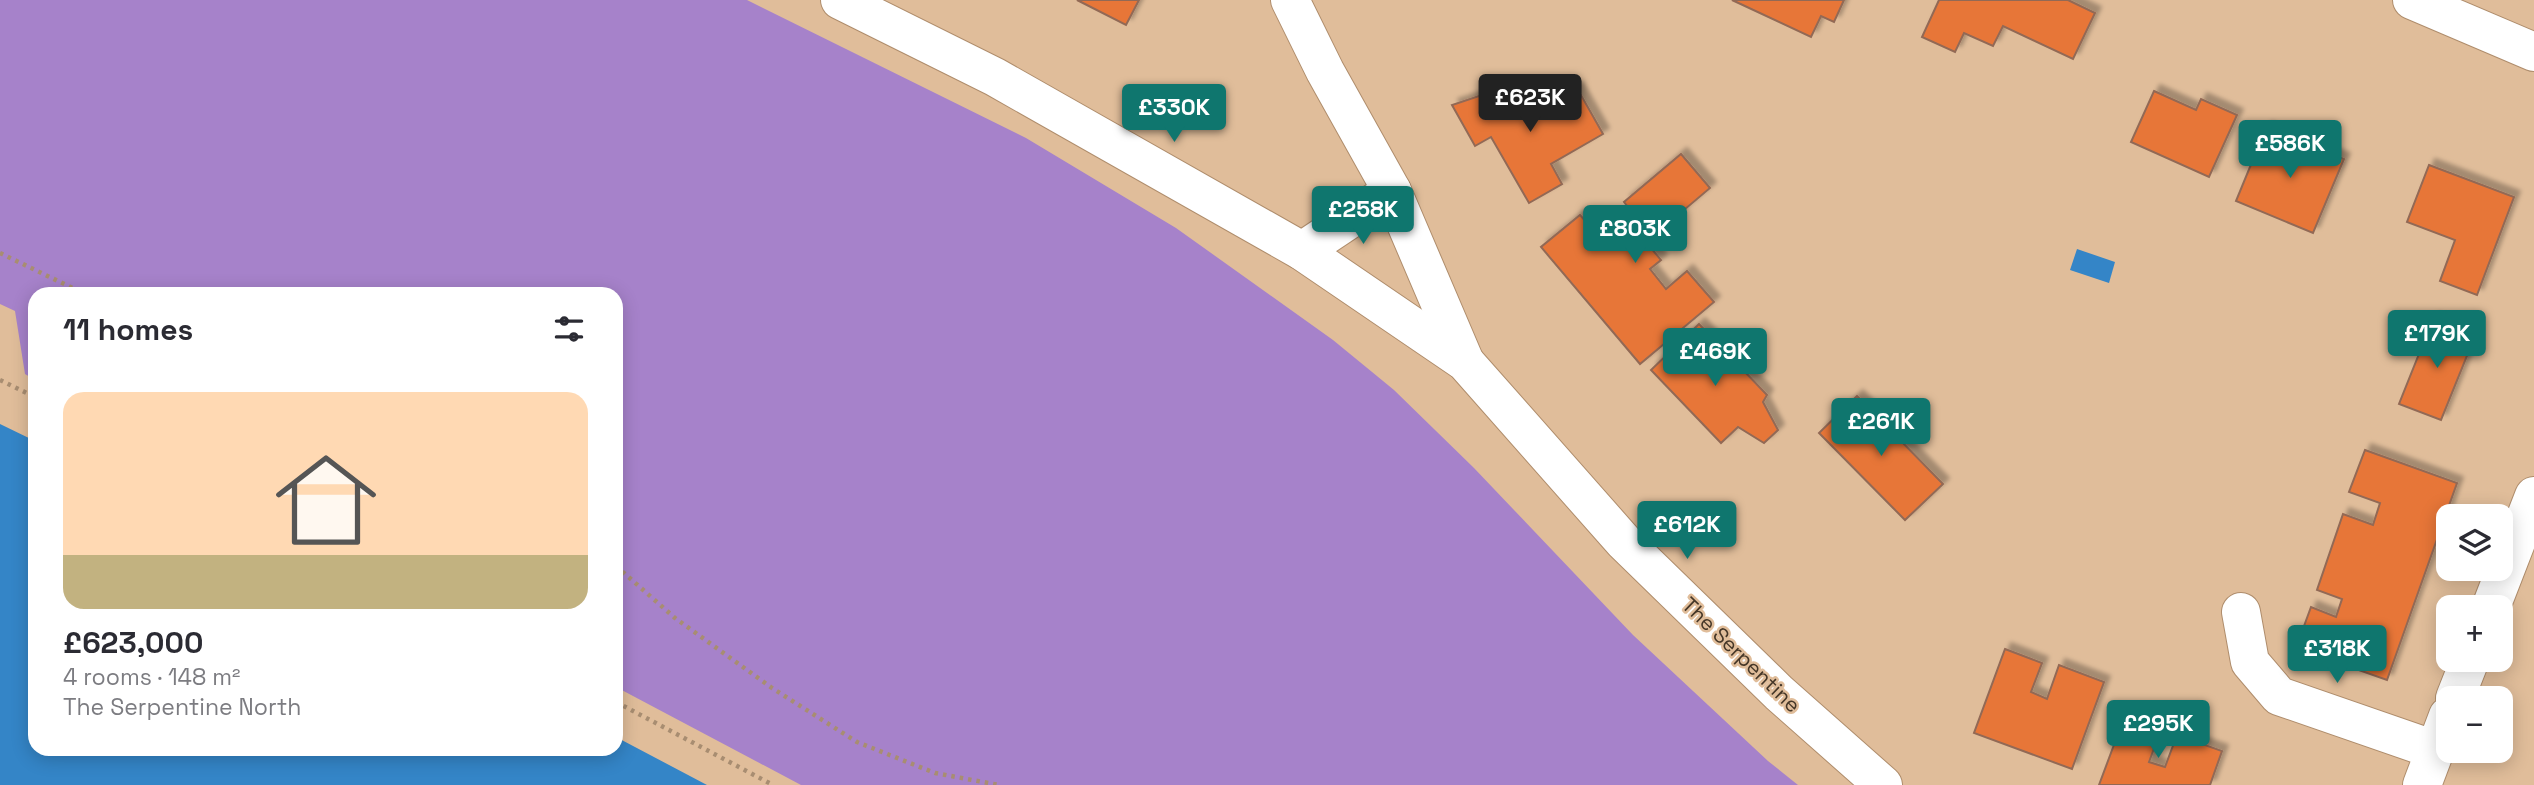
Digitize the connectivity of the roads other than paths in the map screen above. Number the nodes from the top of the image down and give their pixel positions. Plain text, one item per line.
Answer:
1 (840, 0) edge
2 (1290, 0) edge
3 (2412, 0) edge
4 (2534, 52) edge
5 (1392, 191) junction
6 (1302, 251) junction
7 (1465, 362) junction
8 (2534, 496) edge
9 (2495, 595) edge
10 (2241, 612) dead end
11 (2435, 750) edge
12 (1884, 785) edge

1 - 6 street
2 - 5 street
3 - 4 street
5 - 6 street
5 - 7 street
6 - 7 street
7 - 12 street, The Serpentine
8 - 9 street
10 - 11 street

